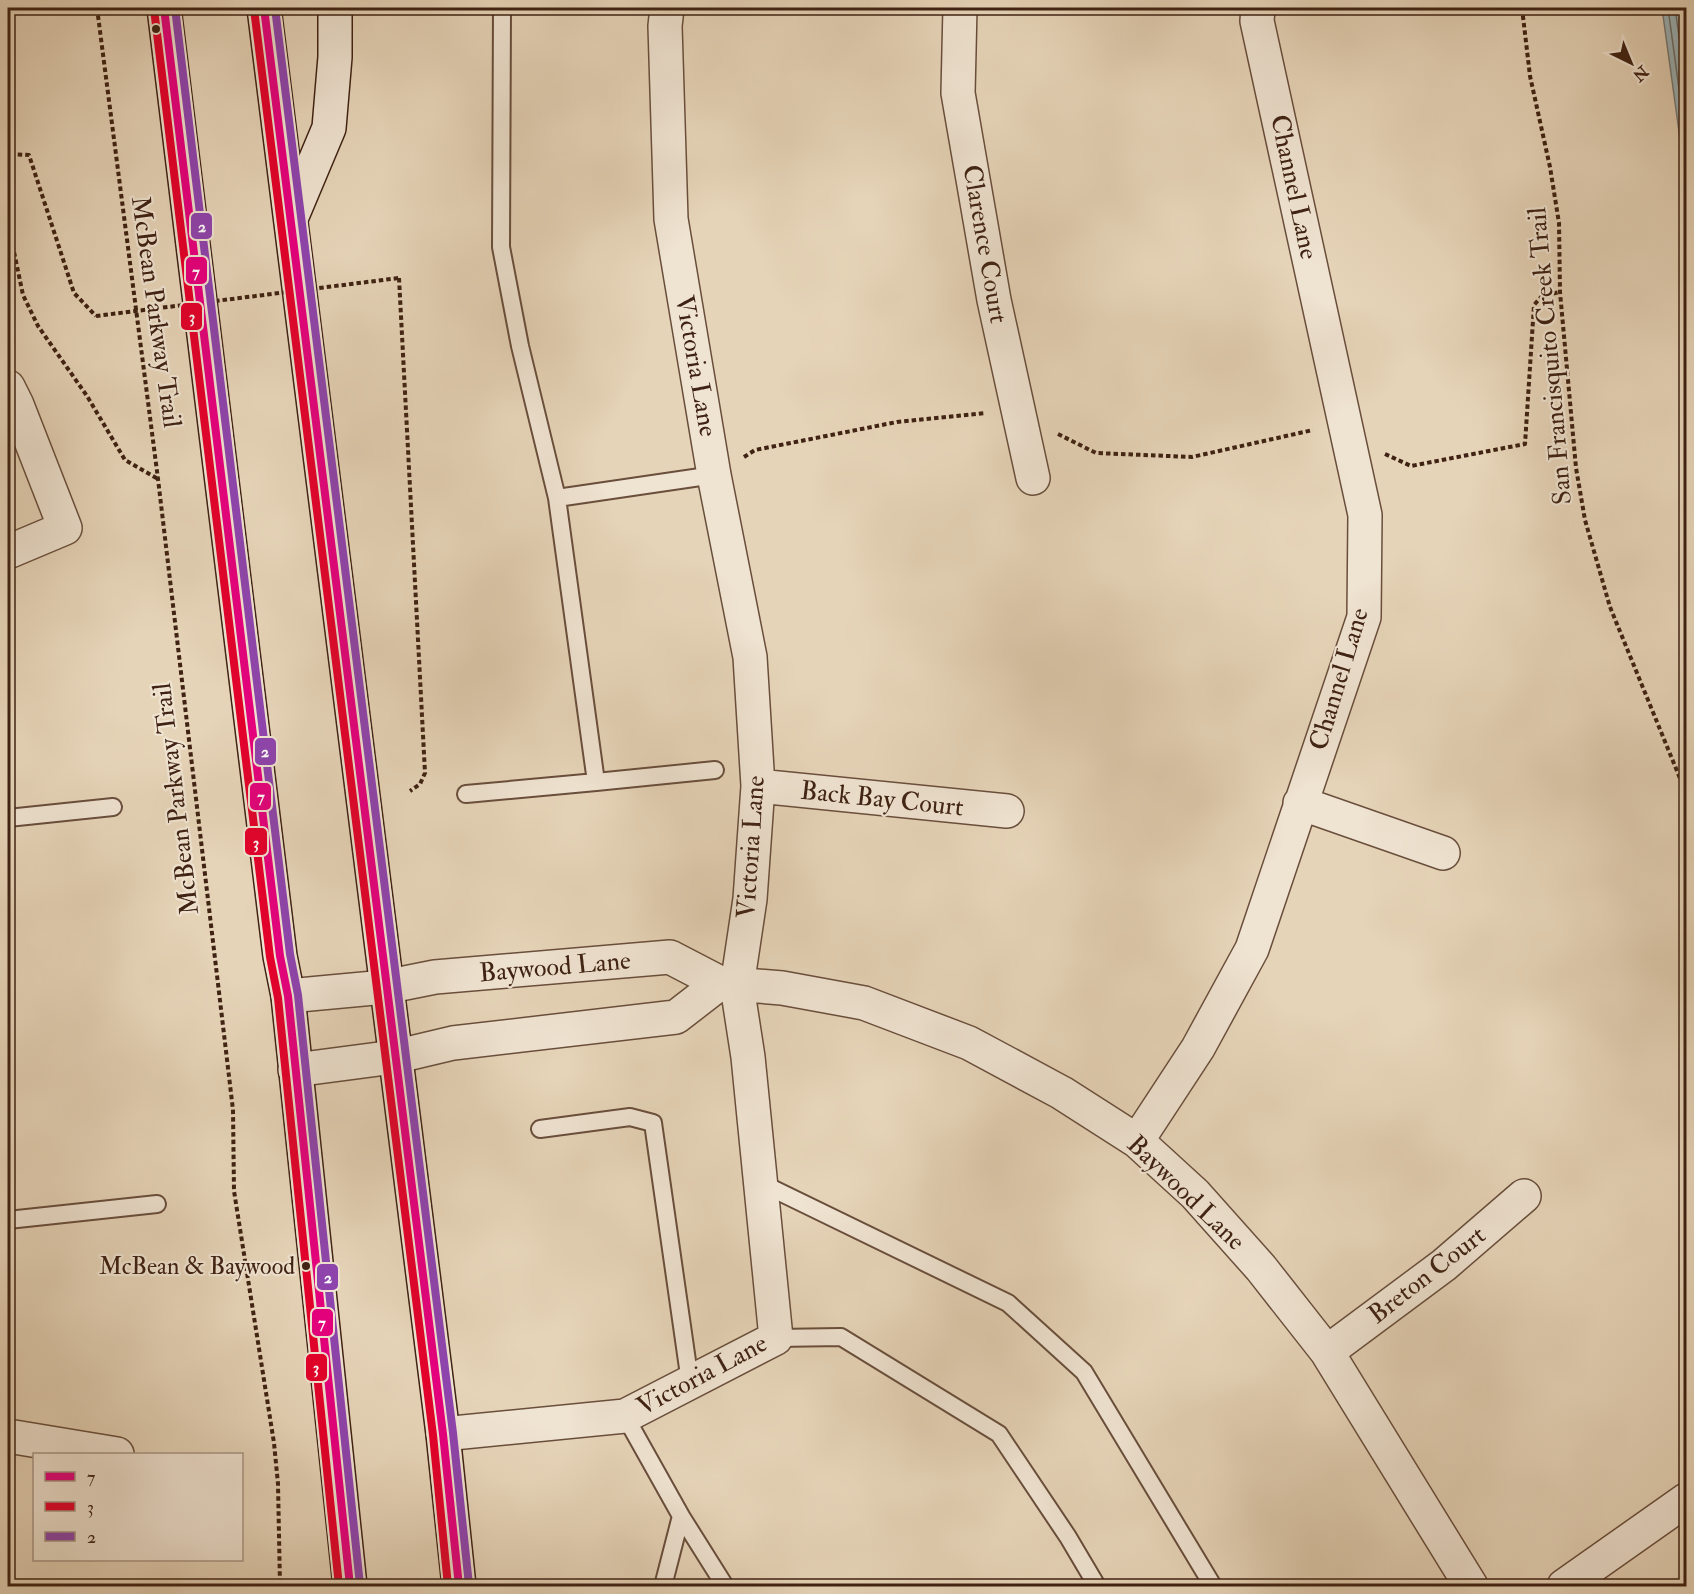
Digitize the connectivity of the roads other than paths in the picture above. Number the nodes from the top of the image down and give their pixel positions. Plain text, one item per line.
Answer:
1 (164, 8) edge
2 (264, 8) edge
3 (335, 8) edge
4 (502, 8) edge
5 (667, 8) edge
6 (960, 8) edge
7 (1258, 8) edge
8 (291, 218) junction
9 (8, 387) edge
10 (714, 475) junction
11 (1033, 478) dead end
12 (557, 498) junction
13 (8, 552) edge
14 (715, 770) dead end
15 (596, 782) junction
16 (758, 786) junction
17 (466, 794) dead end
18 (1300, 803) junction
19 (113, 807) dead end
20 (1007, 811) dead end
21 (8, 818) edge
22 (1443, 853) dead end
23 (728, 985) junction
24 (386, 987) junction
25 (288, 996) junction
26 (394, 1057) junction
27 (296, 1070) junction
28 (540, 1129) dead end
29 (1137, 1141) junction
30 (761, 1183) junction
31 (1524, 1196) dead end
32 (157, 1204) dead end
33 (8, 1220) edge
34 (776, 1338) junction
35 (1327, 1352) junction
36 (690, 1382) junction
37 (625, 1416) junction
38 (443, 1434) junction
39 (8, 1436) edge
40 (106, 1453) edge
41 (1686, 1500) edge
42 (681, 1516) junction
43 (350, 1587) edge
44 (459, 1587) edge
45 (663, 1587) edge
46 (725, 1587) edge
47 (1097, 1587) edge
48 (1213, 1587) edge
49 (1471, 1587) edge
50 (1564, 1587) edge

1 - 25 street
2 - 8 street
3 - 8 street
4 - 12 lane
5 - 10 street, Victoria Lane
6 - 11 street, Clarence Court
7 - 18 street, Channel Lane
8 - 24 street
9 - 13 street
10 - 12 lane
10 - 16 street, Victoria Lane
12 - 15 lane
14 - 15 lane
15 - 17 lane
16 - 20 street, Back Bay Court
16 - 23 street, Victoria Lane
18 - 22 street
18 - 29 street, Channel Lane
19 - 21 lane
23 - 24 street, Baywood Lane
23 - 26 street
23 - 29 street, Baywood Lane
23 - 30 street, Victoria Lane
24 - 25 street, Baywood Lane
24 - 26 street
25 - 27 street
26 - 27 street
26 - 38 street
27 - 43 street
28 - 36 lane
29 - 35 street, Baywood Lane
30 - 34 street, Victoria Lane
30 - 48 lane
31 - 35 street, Breton Court
32 - 33 lane
34 - 36 street, Victoria Lane
34 - 47 lane
35 - 49 street, Baywood Lane
36 - 37 street, Victoria Lane
37 - 38 street, Victoria Lane
37 - 42 lane
38 - 44 street
39 - 40 street
41 - 50 street
42 - 45 lane
42 - 46 lane

